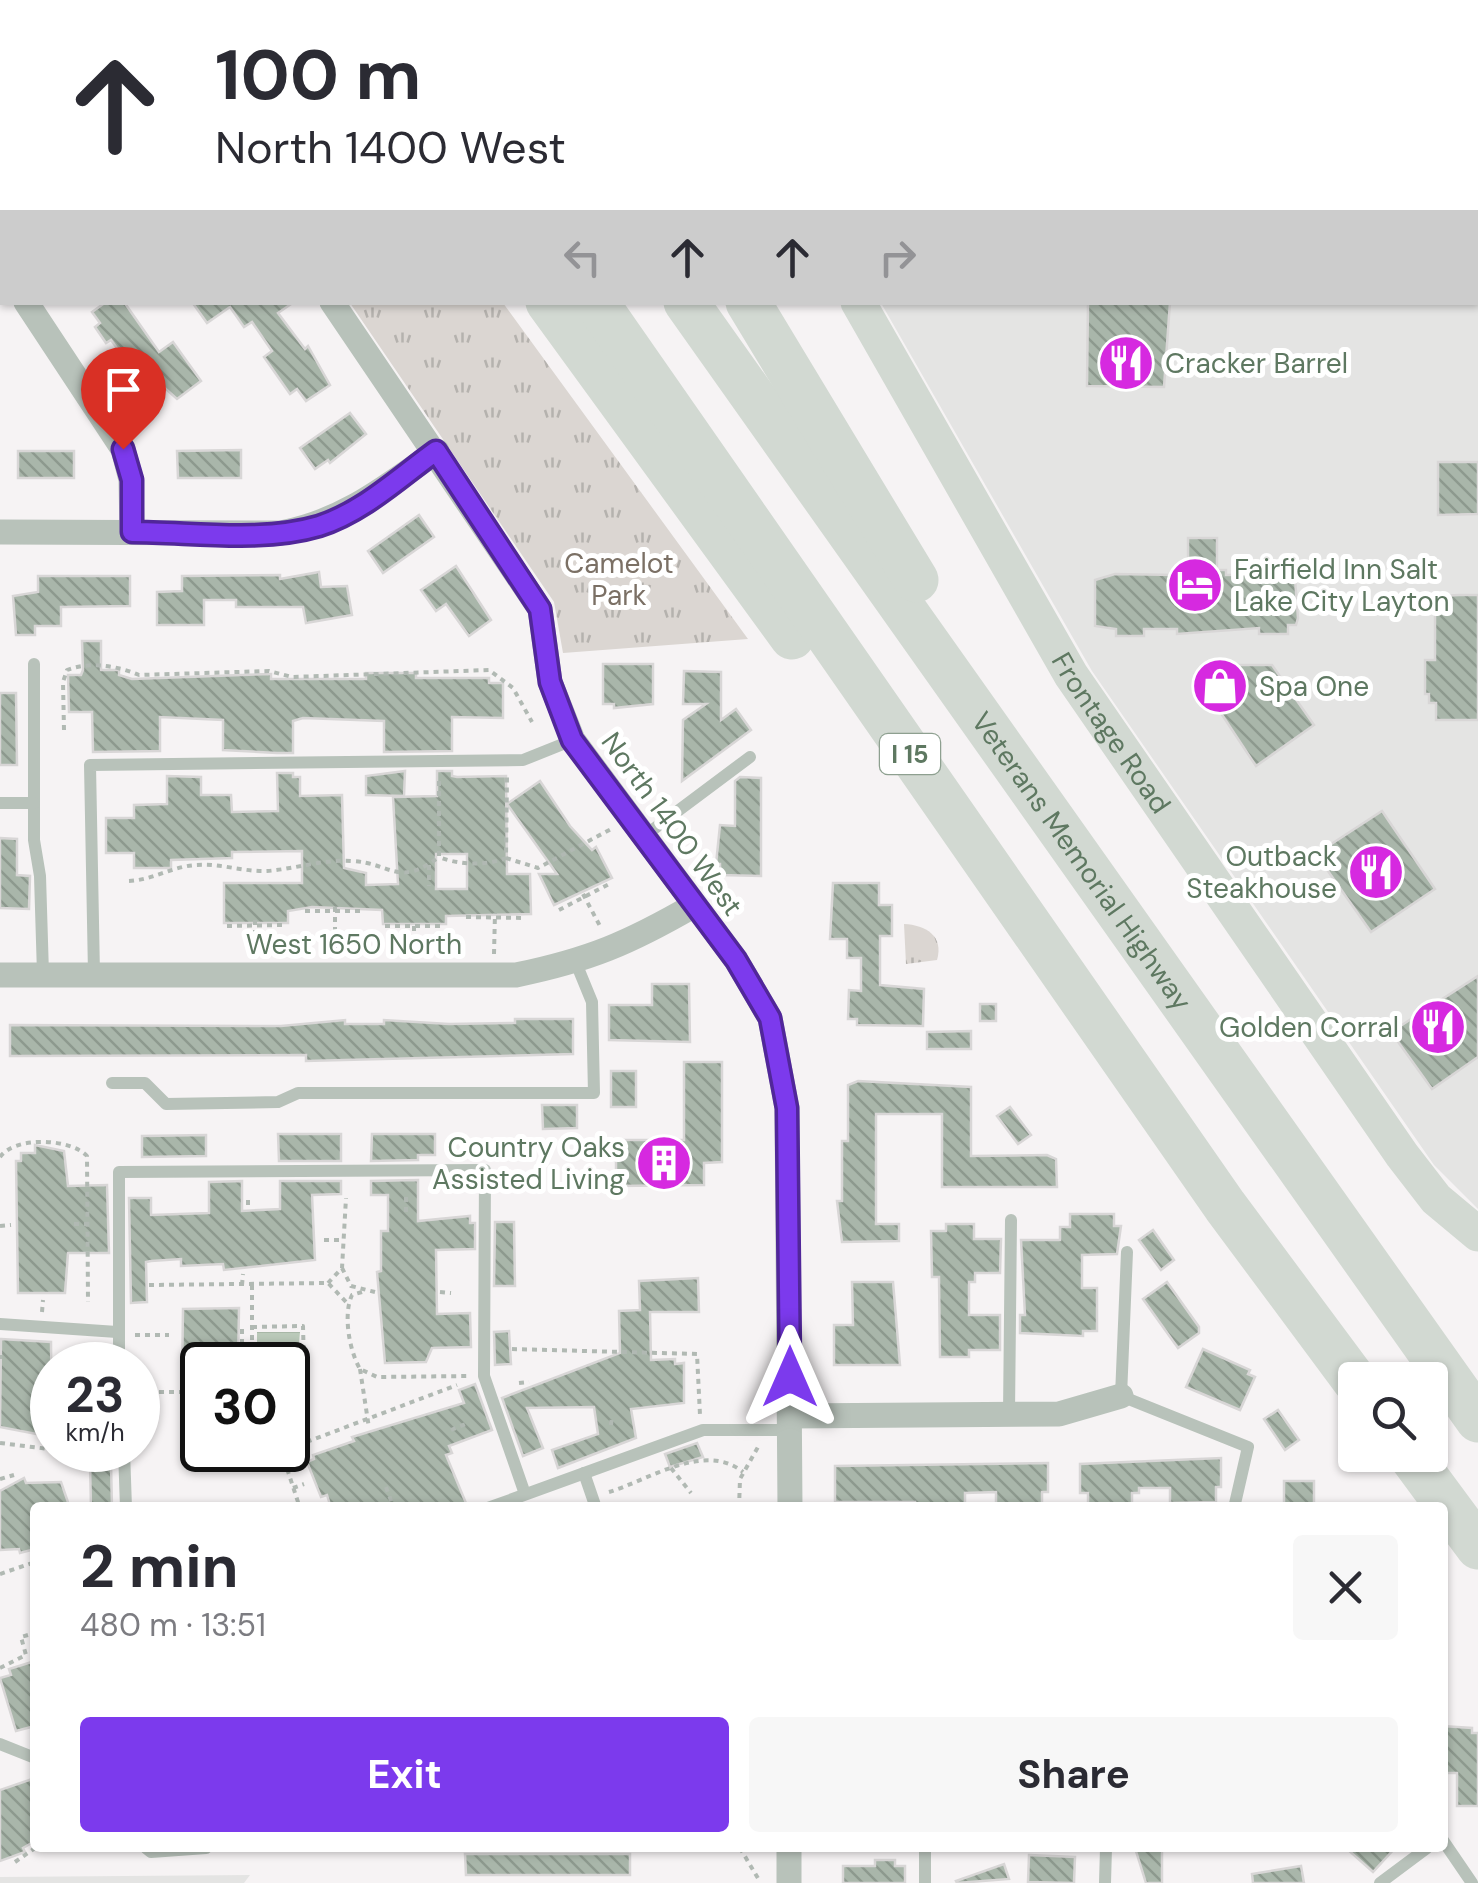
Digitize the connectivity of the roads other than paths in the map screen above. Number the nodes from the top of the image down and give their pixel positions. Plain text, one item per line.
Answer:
1 (28, 305) edge
2 (334, 305) edge
3 (550, 305) edge
4 (598, 305) edge
5 (688, 305) edge
6 (750, 305) edge
7 (860, 305) edge
8 (436, 451) junction
9 (0, 532) edge
10 (132, 532) junction
11 (34, 664) dead end
12 (967, 701) junction
13 (572, 740) junction
14 (750, 757) dead end
15 (0, 802) edge
16 (34, 802) junction
17 (637, 828) junction
18 (693, 906) junction
19 (576, 963) junction
20 (0, 974) edge
21 (43, 974) junction
22 (94, 974) junction
23 (112, 1083) dead end
24 (1225, 1206) junction
25 (1011, 1220) dead end
26 (1477, 1233) edge
27 (1128, 1252) dead end
28 (0, 1324) edge
29 (124, 1334) junction
30 (123, 1342) edge
31 (1341, 1362) edge
32 (1121, 1396) junction
33 (1009, 1414) junction
34 (1478, 1420) edge
35 (790, 1423) junction
36 (125, 1472) edge
37 (1423, 1472) edge
38 (584, 1473) junction
39 (525, 1494) junction
40 (126, 1502) edge
41 (504, 1502) edge
42 (594, 1502) edge
43 (790, 1502) edge
44 (1235, 1502) edge
45 (1445, 1502) edge
46 (1448, 1506) edge
47 (1478, 1547) edge
48 (0, 1744) edge
49 (30, 1756) edge
50 (1448, 1848) edge
51 (789, 1852) edge
52 (925, 1852) edge
53 (1106, 1852) edge
54 (1422, 1852) edge
55 (789, 1883) edge
56 (925, 1883) edge
57 (1105, 1883) edge
58 (1380, 1883) edge
59 (1472, 1883) edge

1 - 10 street
2 - 8 street, North 1400 West
3 - 24 highway
4 - 24 highway, I 15
5 - 12 highway, Veterans Memorial Highway / I 15
6 - 12 highway
7 - 26 street, Frontage Road
8 - 10 street
8 - 13 street, North 1400 West
9 - 10 street
11 - 16 lane
12 - 34 highway, Veterans Memorial Highway / I 15
13 - 17 street, North 1400 West
13 - 22 lane
14 - 17 lane
15 - 16 lane
16 - 21 lane
17 - 18 street, North 1400 West
18 - 19 street, West 1650 North
18 - 35 street, North 1400 West
19 - 22 street, West 1650 North
19 - 23 lane
20 - 21 street, West 1650 North
21 - 22 street, West 1650 North
24 - 31 highway, I 15
25 - 33 lane
27 - 32 lane
28 - 29 lane
29 - 30 lane
29 - 39 lane
32 - 33 street
32 - 44 lane
33 - 35 street
35 - 38 lane
35 - 43 street, North 1400 West
36 - 40 lane
37 - 45 highway
38 - 39 lane
38 - 42 lane
39 - 41 lane
46 - 47 highway
48 - 49 lane
50 - 59 lane
51 - 55 street
52 - 56 lane
53 - 57 lane
54 - 58 lane

